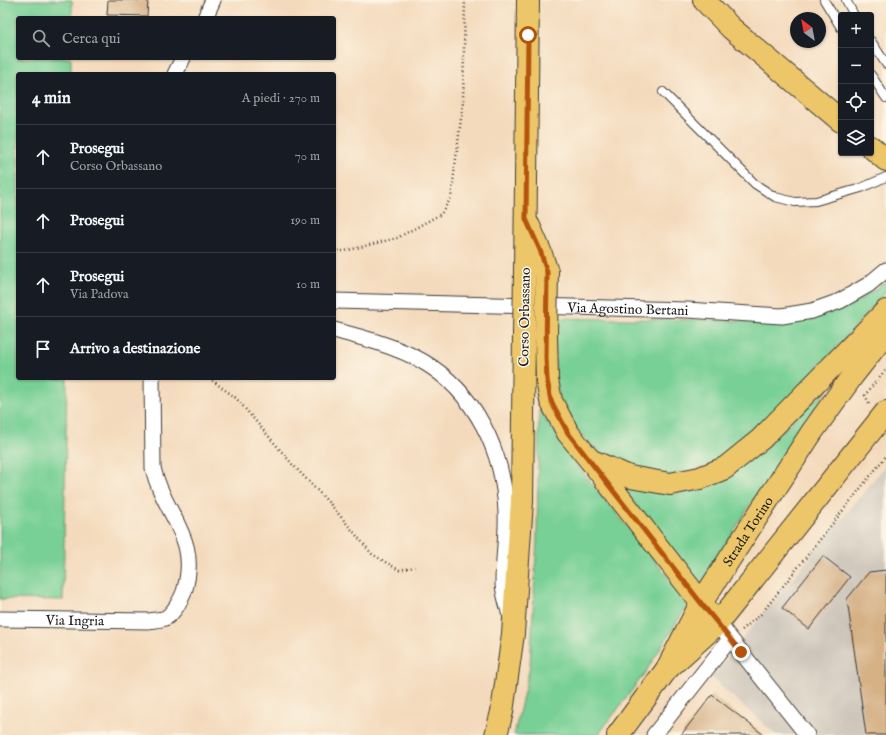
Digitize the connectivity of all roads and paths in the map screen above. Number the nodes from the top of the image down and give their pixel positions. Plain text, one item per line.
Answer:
1 (212, 0) edge
2 (465, 0) edge
3 (528, 0) edge
4 (704, 0) edge
5 (824, 0) edge
6 (846, 0) edge
7 (852, 12) edge
8 (206, 16) edge
9 (838, 23) edge
10 (874, 46) edge
11 (182, 60) edge
12 (886, 64) edge
13 (176, 72) edge
14 (874, 80) edge
15 (663, 92) dead end
16 (886, 98) edge
17 (839, 120) edge
18 (874, 150) edge
19 (886, 160) edge
20 (886, 176) edge
21 (526, 219) junction
22 (336, 251) edge
23 (886, 270) edge
24 (336, 301) edge
25 (886, 311) edge
26 (336, 331) edge
27 (886, 333) edge
28 (886, 369) edge
29 (152, 380) edge
30 (212, 380) edge
31 (879, 410) edge
32 (886, 456) edge
33 (590, 460) junction
34 (415, 567) dead end
35 (701, 603) junction
36 (0, 619) edge
37 (724, 631) junction
38 (513, 634) junction
39 (667, 669) junction
40 (496, 735) edge
41 (618, 735) edge
42 (654, 735) edge
43 (807, 735) edge

1 - 8 street
2 - 22 path
3 - 21 main road, Corso Orbassano
4 - 17 main road
5 - 9 lane
6 - 7 lane
10 - 12 lane
11 - 13 street
14 - 16 lane
15 - 20 lane
18 - 19 main road
21 - 33 main road, bridge
21 - 38 main road, Corso Orbassano, bridge
23 - 24 street, Via Agostino Bertani
25 - 33 main road
26 - 38 street, Corso Orbassano
27 - 35 main road, Strada Torino
28 - 31 path
29 - 36 street, Via Ingria
30 - 34 path
31 - 37 main road
32 - 37 path
33 - 35 main road
35 - 37 main road
35 - 39 main road, Strada Torino
37 - 39 main road
37 - 42 street
37 - 43 street
38 - 40 main road, Corso Orbassano
39 - 41 main road, Strada Torino

